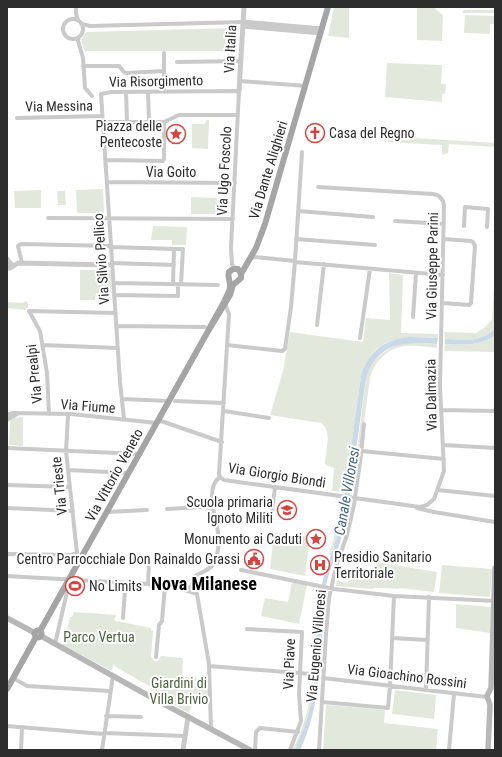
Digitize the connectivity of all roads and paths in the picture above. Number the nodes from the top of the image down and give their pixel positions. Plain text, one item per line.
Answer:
1 (244, 7) edge
2 (328, 7) edge
3 (76, 9) edge
4 (71, 19) junction
5 (78, 20) junction
6 (82, 24) junction
7 (242, 25) junction
8 (90, 26) junction
9 (83, 31) junction
10 (321, 31) junction
11 (79, 37) junction
12 (73, 39) junction
13 (79, 46) junction
14 (164, 53) dead end
15 (241, 61) junction
16 (177, 62) dead end
17 (83, 66) junction
18 (164, 71) junction
19 (240, 81) junction
20 (306, 86) junction
21 (240, 91) junction
22 (126, 92) junction
23 (148, 92) junction
24 (164, 92) junction
25 (92, 96) dead end
26 (101, 98) joint
27 (238, 115) junction
28 (102, 116) junction
29 (17, 118) dead end
30 (103, 122) junction
31 (126, 122) junction
32 (149, 122) junction
33 (164, 122) junction
34 (302, 152) dead end
35 (106, 160) junction
36 (107, 182) junction
37 (235, 183) junction
38 (318, 187) dead end
39 (298, 211) junction
40 (109, 217) junction
41 (373, 217) dead end
42 (48, 218) dead end
43 (233, 219) junction
44 (396, 221) dead end
45 (444, 224) junction
46 (464, 226) dead end
47 (487, 226) dead end
48 (259, 238) junction
49 (296, 239) junction
50 (444, 239) junction
51 (375, 244) dead end
52 (111, 247) junction
53 (174, 249) junction
54 (250, 259) junction
55 (8, 260) edge
56 (295, 261) junction
57 (20, 263) junction
58 (112, 264) junction
59 (324, 264) junction
60 (174, 265) junction
61 (370, 268) junction
62 (8, 269) edge
63 (236, 271) junction
64 (416, 273) junction
65 (443, 275) junction
66 (233, 281) junction
67 (114, 283) junction
68 (173, 284) junction
69 (180, 284) junction
70 (218, 285) dead end
71 (114, 295) junction
72 (225, 304) junction
73 (442, 304) junction
74 (116, 312) junction
75 (220, 312) junction
76 (413, 317) dead end
77 (228, 325) junction
78 (317, 325) dead end
79 (117, 326) junction
80 (207, 329) junction
81 (360, 338) dead end
82 (227, 344) junction
83 (441, 344) joint
84 (43, 345) junction
85 (118, 348) junction
86 (122, 399) junction
87 (172, 401) junction
88 (224, 403) junction
89 (441, 410) junction
90 (224, 411) junction
91 (495, 411) edge
92 (49, 414) junction
93 (68, 415) junction
94 (7, 418) edge
95 (269, 418) dead end
96 (124, 419) junction
97 (157, 422) junction
98 (364, 424) dead end
99 (222, 442) junction
100 (444, 445) junction
101 (7, 448) edge
102 (495, 448) edge
103 (66, 451) junction
104 (362, 451) junction
105 (139, 454) junction
106 (444, 459) junction
107 (68, 470) junction
108 (129, 472) junction
109 (220, 477) junction
110 (7, 485) edge
111 (70, 487) junction
112 (276, 487) junction
113 (438, 490) junction
114 (495, 496) edge
115 (353, 498) junction
116 (427, 505) junction
117 (213, 506) junction
118 (411, 506) junction
119 (7, 508) edge
120 (167, 509) dead end
121 (147, 510) dead end
122 (427, 510) junction
123 (73, 511) junction
124 (107, 512) junction
125 (271, 520) dead end
126 (495, 522) edge
127 (7, 554) edge
128 (150, 562) dead end
129 (495, 568) edge
130 (241, 570) dead end
131 (7, 576) edge
132 (68, 581) junction
133 (148, 584) junction
134 (165, 586) junction
135 (176, 587) junction
136 (329, 588) junction
137 (125, 590) dead end
138 (394, 596) junction
139 (429, 597) junction
140 (494, 601) edge
141 (7, 618) edge
142 (123, 618) dead end
143 (246, 629) dead end
144 (38, 634) junction
145 (495, 636) edge
146 (392, 638) junction
147 (428, 640) junction
148 (55, 644) junction
149 (156, 656) dead end
150 (209, 666) junction
151 (300, 673) junction
152 (312, 674) dead end
153 (113, 676) junction
154 (13, 678) junction
155 (323, 678) junction
156 (390, 686) junction
157 (7, 689) edge
158 (426, 690) junction
159 (110, 691) junction
160 (454, 694) junction
161 (492, 697) edge
162 (322, 702) junction
163 (106, 716) junction
164 (188, 717) junction
165 (141, 718) dead end
166 (7, 726) edge
167 (22, 727) junction
168 (210, 729) junction
169 (298, 732) junction
170 (104, 733) junction
171 (185, 736) junction
172 (240, 748) edge
173 (21, 750) edge
174 (102, 750) edge
175 (183, 750) edge
176 (250, 750) edge
177 (255, 750) edge
178 (290, 750) edge
179 (319, 750) edge
180 (449, 750) edge
181 (488, 750) edge
182 (491, 750) edge

1 - 7 street, Via Italia
2 - 10 main road, Via Dante Alighieri
3 - 4 street
3 - 5 street
4 - 5 street
4 - 12 street
5 - 6 street
6 - 8 street
6 - 9 street
7 - 8 street
7 - 10 street
7 - 15 street, Via Italia
8 - 9 street
9 - 11 street
10 - 20 main road, Via Dante Alighieri
11 - 12 street
11 - 13 street
12 - 13 street
13 - 17 street
14 - 18 street
15 - 16 street
15 - 19 street, Via Italia
17 - 18 street
17 - 25 street
18 - 24 street
19 - 20 street
19 - 21 street, Via Italia
20 - 48 main road, Via Dante Alighieri
21 - 24 street, Via Risorgimento
21 - 27 street, Via Ugo Foscolo
22 - 23 street, Via Risorgimento
22 - 26 street, Via Risorgimento
22 - 31 street
23 - 24 street, Via Risorgimento
23 - 32 street
26 - 28 street, Via Silvio Pellico
27 - 33 street
27 - 37 street, Via Ugo Foscolo
28 - 29 street, Via Messina
28 - 30 street, Via Silvio Pellico
30 - 31 street
30 - 35 street, Via Silvio Pellico
31 - 32 street
32 - 33 street
33 - 35 street
34 - 39 street
35 - 36 street, Via Silvio Pellico
36 - 37 street, Via Goito
36 - 40 street, Via Silvio Pellico
37 - 43 street, Via Ugo Foscolo
38 - 45 street, Via Giuseppe Parini
39 - 41 street
39 - 49 street
40 - 42 street
40 - 43 street
40 - 52 street, Via Silvio Pellico
43 - 63 street, Via Ugo Foscolo
44 - 45 street
45 - 50 street, Via Giuseppe Parini
46 - 47 street
48 - 54 main road, Via Dante Alighieri
48 - 63 main road, Via Dante Alighieri
49 - 51 street
49 - 56 street
50 - 65 street, Via Giuseppe Parini
50 - 73 street
52 - 53 street
52 - 57 street
52 - 58 street, Via Silvio Pellico
53 - 60 street
53 - 69 street
54 - 56 street
54 - 63 main road, Via Dante Alighieri
55 - 57 street
55 - 62 street
56 - 59 street
56 - 82 street
57 - 58 street
57 - 62 street
58 - 60 street
58 - 67 street, Via Silvio Pellico
59 - 61 street
59 - 78 street
60 - 68 street
61 - 64 street
61 - 81 street
63 - 66 main road
63 - 66 main road
64 - 65 street
64 - 76 street
65 - 73 street, Via Giuseppe Parini
66 - 72 main road, Via Vittorio Veneto
66 - 80 main road, Via Vittorio Veneto
67 - 68 street
67 - 71 street, Via Silvio Pellico
68 - 69 street
69 - 70 street
69 - 71 street
71 - 74 street, Via Silvio Pellico
72 - 75 main road, Via Vittorio Veneto
72 - 77 street
73 - 83 street, Via Giuseppe Parini
74 - 79 street, Via Silvio Pellico
74 - 84 street, Via Prealpi
75 - 77 street
75 - 80 main road, Via Vittorio Veneto
77 - 82 street
79 - 80 street
79 - 85 street, Via Silvio Pellico
80 - 87 main road, Via Vittorio Veneto
82 - 88 street
83 - 89 street, Via Dalmazia
84 - 85 street
84 - 92 street, Via Prealpi
85 - 86 street, Via Silvio Pellico
86 - 87 street
86 - 96 street, Via Silvio Pellico
87 - 88 street
87 - 97 main road, Via Vittorio Veneto
88 - 90 street
89 - 91 street
89 - 100 street, Via Dalmazia
90 - 95 street
90 - 99 street
92 - 93 street, Via Fiume
92 - 94 street, Via Fiume
93 - 96 street, Via Fiume
93 - 103 street, Via Trieste
96 - 97 street, Via Fiume
97 - 99 street, Via Fiume
97 - 105 main road, Via Vittorio Veneto
98 - 104 street, Via Eugenio Villoresi
99 - 109 street
100 - 102 street
100 - 106 street, Via Dalmazia
101 - 103 street
103 - 105 street
103 - 107 street, Via Trieste
104 - 106 street
104 - 115 street, Via Eugenio Villoresi
105 - 108 main road, Via Vittorio Veneto
106 - 113 street, Via Dalmazia
107 - 108 street
107 - 111 street, Via Trieste
108 - 124 main road, Via Vittorio Veneto
109 - 112 street, Via Giorgio Biondi
109 - 117 street
110 - 111 street
111 - 123 street, Via Trieste
112 - 115 street, Via Giorgio Biondi
112 - 125 street
113 - 114 street
113 - 116 street, Via Dalmazia
115 - 118 street, Via Giorgio Biondi
115 - 136 street, Via Eugenio Villoresi
116 - 118 street
116 - 122 street
117 - 120 street
117 - 135 street
118 - 122 street
119 - 123 street
121 - 124 street
122 - 126 street
123 - 127 street, Via Trieste
124 - 132 main road, Via Vittorio Veneto
128 - 133 street
129 - 140 main road
130 - 136 street
131 - 132 street
132 - 133 street
132 - 144 main road, Via Vittorio Veneto
132 - 148 street
133 - 134 street
134 - 135 street
134 - 149 street
135 - 150 street
136 - 138 street
136 - 155 street, Via Eugenio Villoresi
137 - 142 street
138 - 139 street
138 - 146 street
139 - 140 street
139 - 147 street
140 - 161 main road
141 - 144 main road
143 - 151 street, Via Piave
144 - 148 main road
144 - 154 main road, Via Vittorio Veneto
145 - 161 main road
146 - 147 street
146 - 156 street
147 - 158 street
148 - 153 main road
150 - 151 street
150 - 168 street
151 - 152 street
151 - 169 street, Via Piave
153 - 159 street
153 - 164 main road
154 - 157 main road, Via Vittorio Veneto
154 - 159 street
155 - 156 street, Via Gioachino Rossini
155 - 162 street, Via Eugenio Villoresi
156 - 158 street, Via Gioachino Rossini
156 - 162 street
158 - 160 street, Via Gioachino Rossini
159 - 163 street
160 - 161 street, Via Gioachino Rossini
160 - 180 street
161 - 181 main road
161 - 182 main road
162 - 179 street, Via Eugenio Villoresi
163 - 165 street
163 - 170 street
164 - 168 main road
164 - 171 street
166 - 167 street
167 - 170 street
167 - 173 street
168 - 172 main road
169 - 177 street
169 - 178 street, Via Piave
170 - 171 street
170 - 174 street
171 - 175 street
172 - 176 main road

